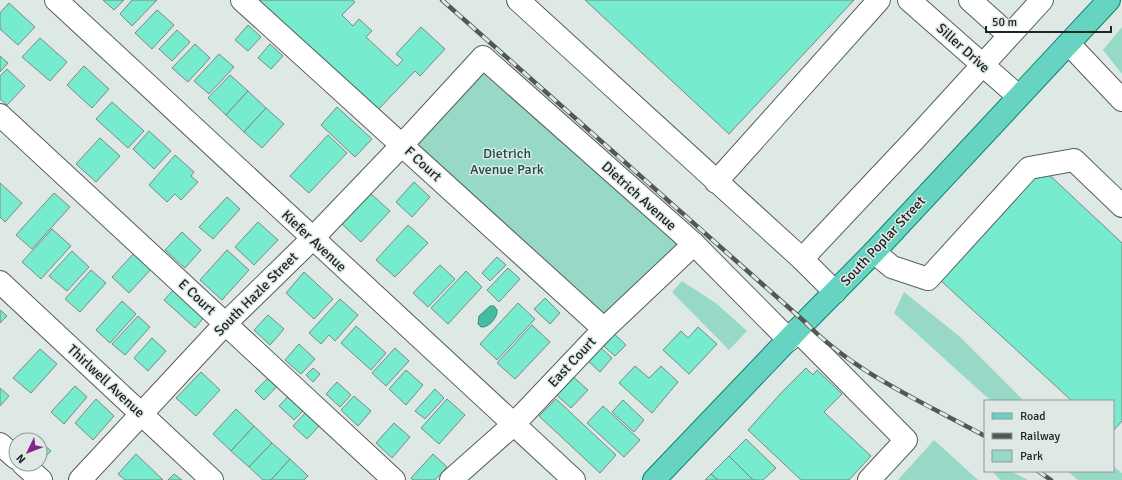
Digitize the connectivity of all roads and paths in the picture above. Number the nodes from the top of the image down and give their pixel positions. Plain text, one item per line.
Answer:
1 (56, 0) edge
2 (242, 0) edge
3 (518, 0) edge
4 (879, 0) edge
5 (909, 0) edge
6 (970, 0) edge
7 (1042, 0) edge
8 (1109, 0) edge
9 (1009, 35) junction
10 (1069, 44) junction
11 (483, 57) joint
12 (982, 65) junction
13 (1018, 96) junction
14 (1122, 100) edge
15 (0, 115) edge
16 (402, 145) junction
17 (716, 182) junction
18 (1122, 206) edge
19 (312, 239) junction
20 (694, 244) junction
21 (874, 252) junction
22 (802, 260) junction
23 (0, 282) edge
24 (835, 292) junction
25 (226, 324) junction
26 (604, 329) junction
27 (793, 335) junction
28 (141, 414) junction
29 (513, 424) junction
30 (0, 444) edge
31 (8, 451) edge
32 (32, 472) edge
33 (41, 480) edge
34 (80, 480) edge
35 (212, 480) edge
36 (394, 480) edge
37 (451, 480) edge
38 (574, 480) edge
39 (654, 480) edge
40 (869, 480) edge

1 - 19 street, Kiefer Avenue
2 - 16 street, F Court
3 - 17 street
4 - 17 street
5 - 12 street, Siller Drive
6 - 9 street
7 - 9 street
8 - 10 main road, South Poplar Street
9 - 12 street
10 - 13 main road, South Poplar Street
10 - 14 street
11 - 16 street, South Hazle Street
11 - 20 street, Dietrich Avenue
12 - 13 street, Siller Drive
12 - 22 street
13 - 21 main road, South Poplar Street
15 - 25 street, E Court
16 - 19 street, South Hazle Street
16 - 26 street, F Court
17 - 22 street
18 - 21 street
19 - 25 street, South Hazle Street
19 - 29 street, Kiefer Avenue
20 - 26 street, East Court
20 - 27 street, Dietrich Avenue
21 - 24 main road, South Poplar Street
22 - 24 street
23 - 28 street, Thirlwell Avenue
24 - 27 main road, South Poplar Street
25 - 28 street, South Hazle Street
25 - 36 street, E Court
26 - 29 street, East Court
27 - 39 main road, South Poplar Street
27 - 40 street, Dietrich Avenue
28 - 34 street, South Hazle Street
28 - 35 street, Thirlwell Avenue
29 - 37 street, East Court
29 - 38 street, Kiefer Avenue
30 - 31 street
32 - 33 street

